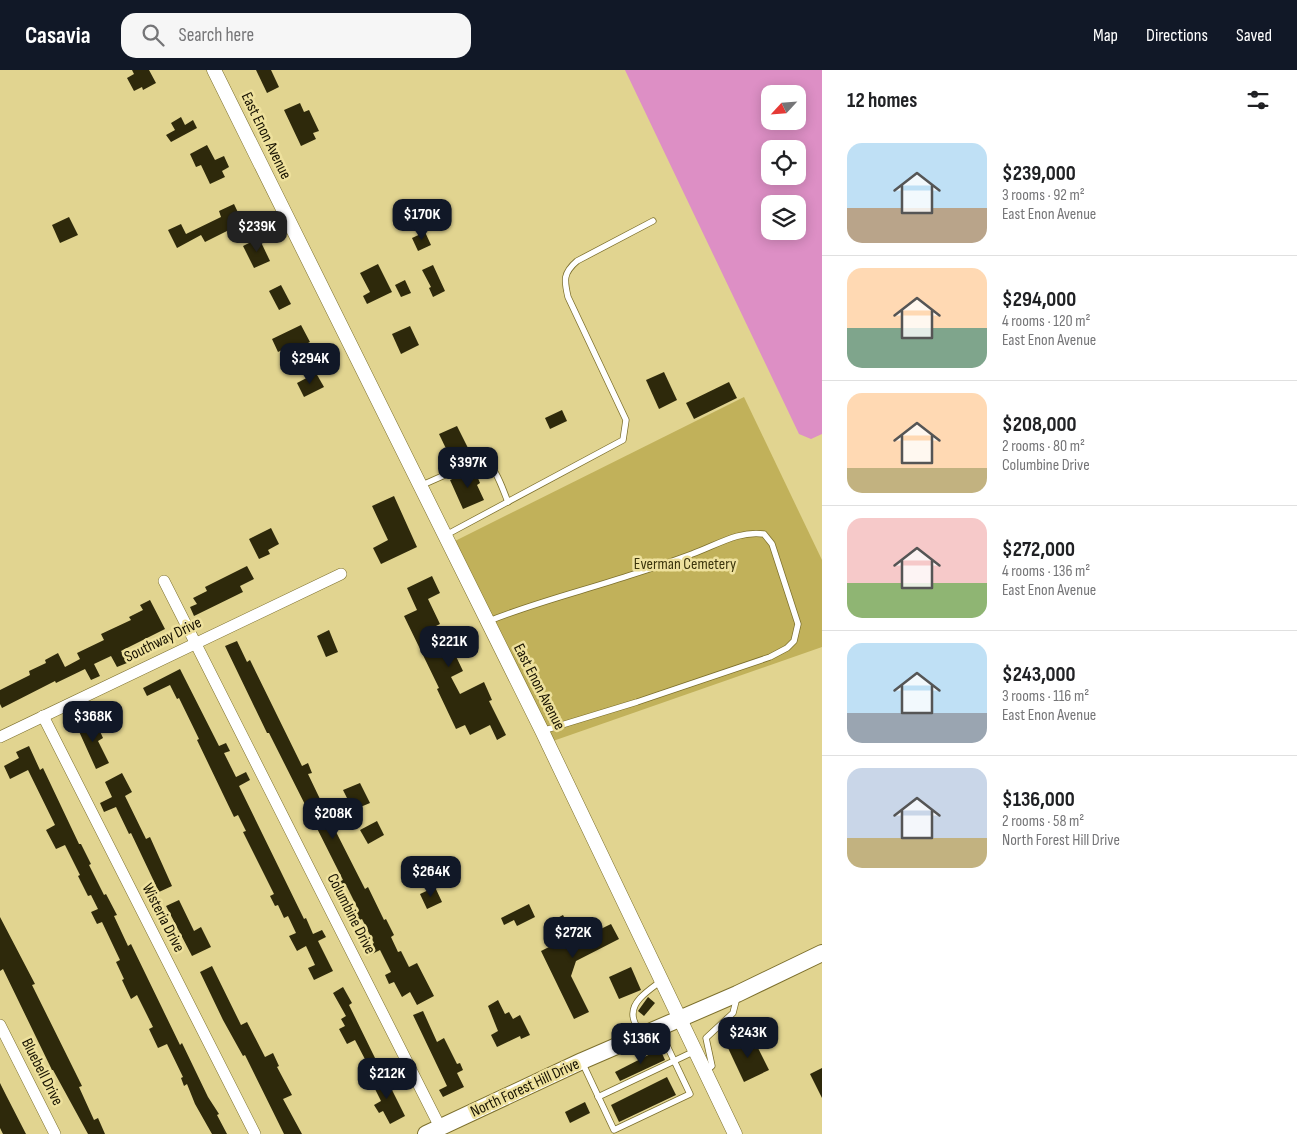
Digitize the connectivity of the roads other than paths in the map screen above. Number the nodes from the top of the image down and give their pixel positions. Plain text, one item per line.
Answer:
1 (214, 70) edge
2 (653, 221) dead end
3 (420, 486) junction
4 (508, 502) junction
5 (445, 536) junction
6 (340, 574) dead end
7 (164, 581) dead end
8 (487, 622) junction
9 (196, 642) junction
10 (43, 716) junction
11 (542, 731) junction
12 (0, 737) edge
13 (822, 954) edge
14 (662, 981) junction
15 (738, 994) junction
16 (680, 1020) junction
17 (0, 1026) edge
18 (659, 1029) junction
19 (642, 1036) junction
20 (695, 1051) junction
21 (582, 1061) junction
22 (675, 1062) junction
23 (705, 1072) junction
24 (598, 1097) junction
25 (433, 1131) edge
26 (55, 1134) edge
27 (255, 1134) edge
28 (735, 1134) edge

1 - 3 street, East Enon Avenue
2 - 4 lane
3 - 4 lane
3 - 5 street, East Enon Avenue
4 - 5 lane
5 - 8 street, East Enon Avenue
6 - 9 street, Southway Drive
7 - 9 street, Columbine Drive
8 - 11 street, East Enon Avenue
8 - 11 lane
9 - 10 street, Southway Drive
9 - 25 street, Columbine Drive
10 - 12 street, Southway Drive
10 - 27 street, Wisteria Drive
11 - 14 street, East Enon Avenue
13 - 15 main road, North Forest Hill Drive
14 - 16 street, East Enon Avenue
14 - 19 lane
15 - 16 main road, North Forest Hill Drive
15 - 23 lane
16 - 18 main road, North Forest Hill Drive
16 - 20 street, East Enon Avenue
17 - 26 street, Bluebell Drive
18 - 19 main road, North Forest Hill Drive
18 - 22 lane
19 - 21 main road, North Forest Hill Drive
20 - 22 lane
20 - 23 street, East Enon Avenue
21 - 24 lane
21 - 25 main road, North Forest Hill Drive
22 - 24 lane
22 - 24 lane
23 - 28 street, East Enon Avenue

